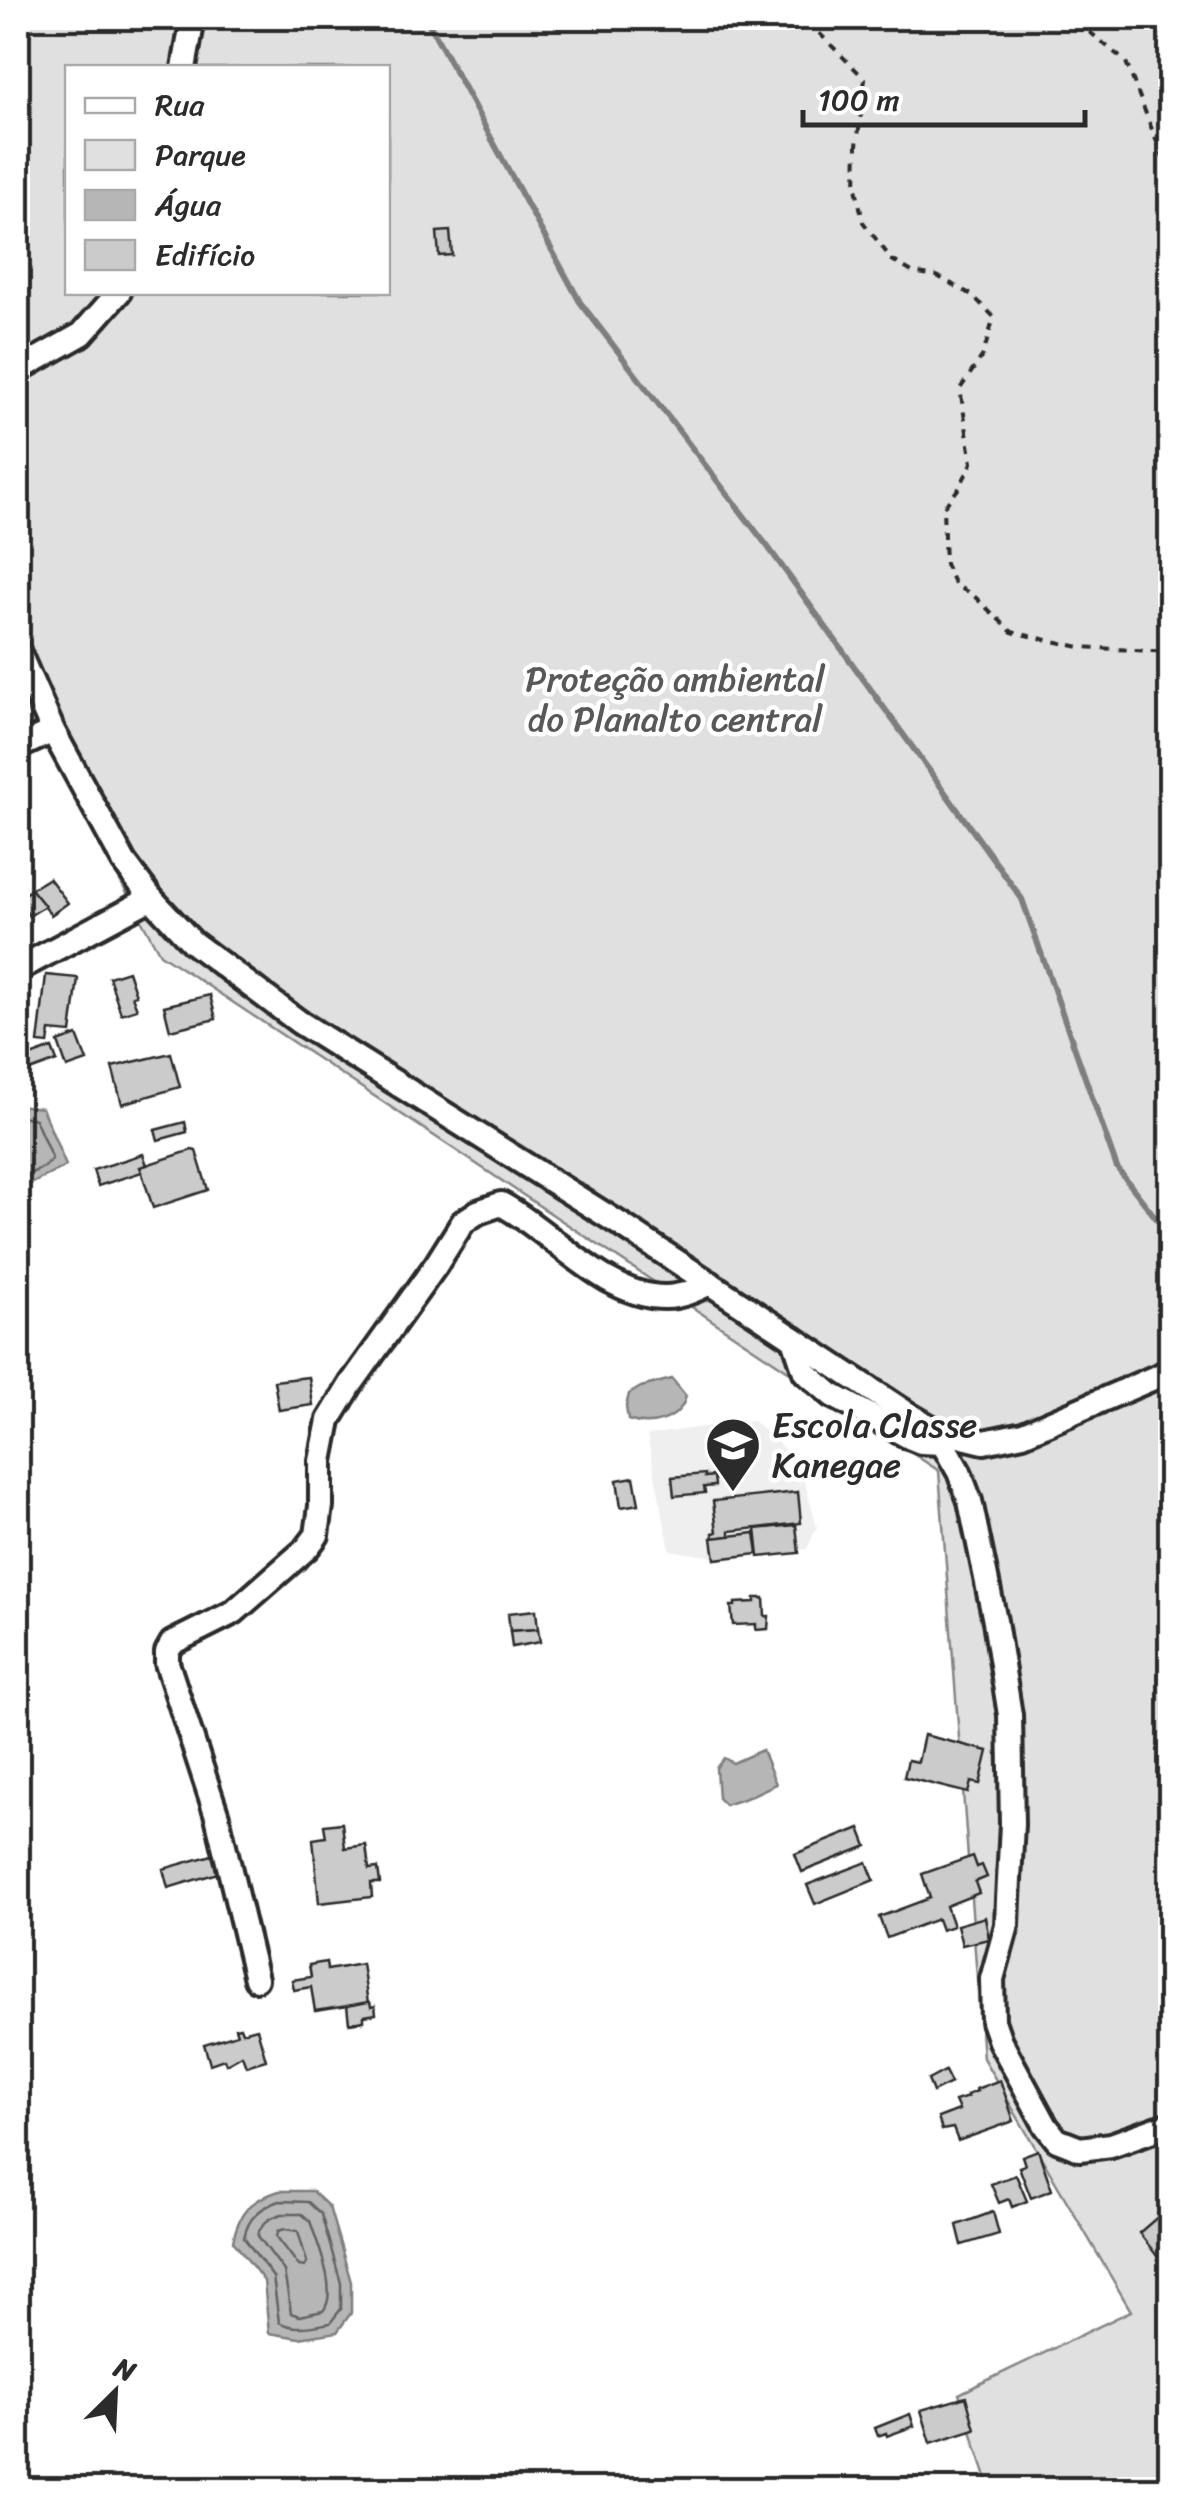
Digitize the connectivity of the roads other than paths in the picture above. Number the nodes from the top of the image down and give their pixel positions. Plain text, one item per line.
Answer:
1 (193, 18) edge
2 (185, 65) edge
3 (117, 295) edge
4 (18, 370) edge
5 (18, 651) edge
6 (53, 732) junction
7 (18, 747) edge
8 (151, 898) junction
9 (18, 969) edge
10 (710, 1284) junction
11 (1170, 1371) edge
12 (938, 1437) junction
13 (256, 1978) dead end
14 (1170, 2124) edge

1 - 2 street
3 - 4 street
5 - 6 street
6 - 7 street
6 - 8 street
8 - 9 street
8 - 10 street
10 - 12 street
10 - 13 street
11 - 12 street
12 - 14 street

